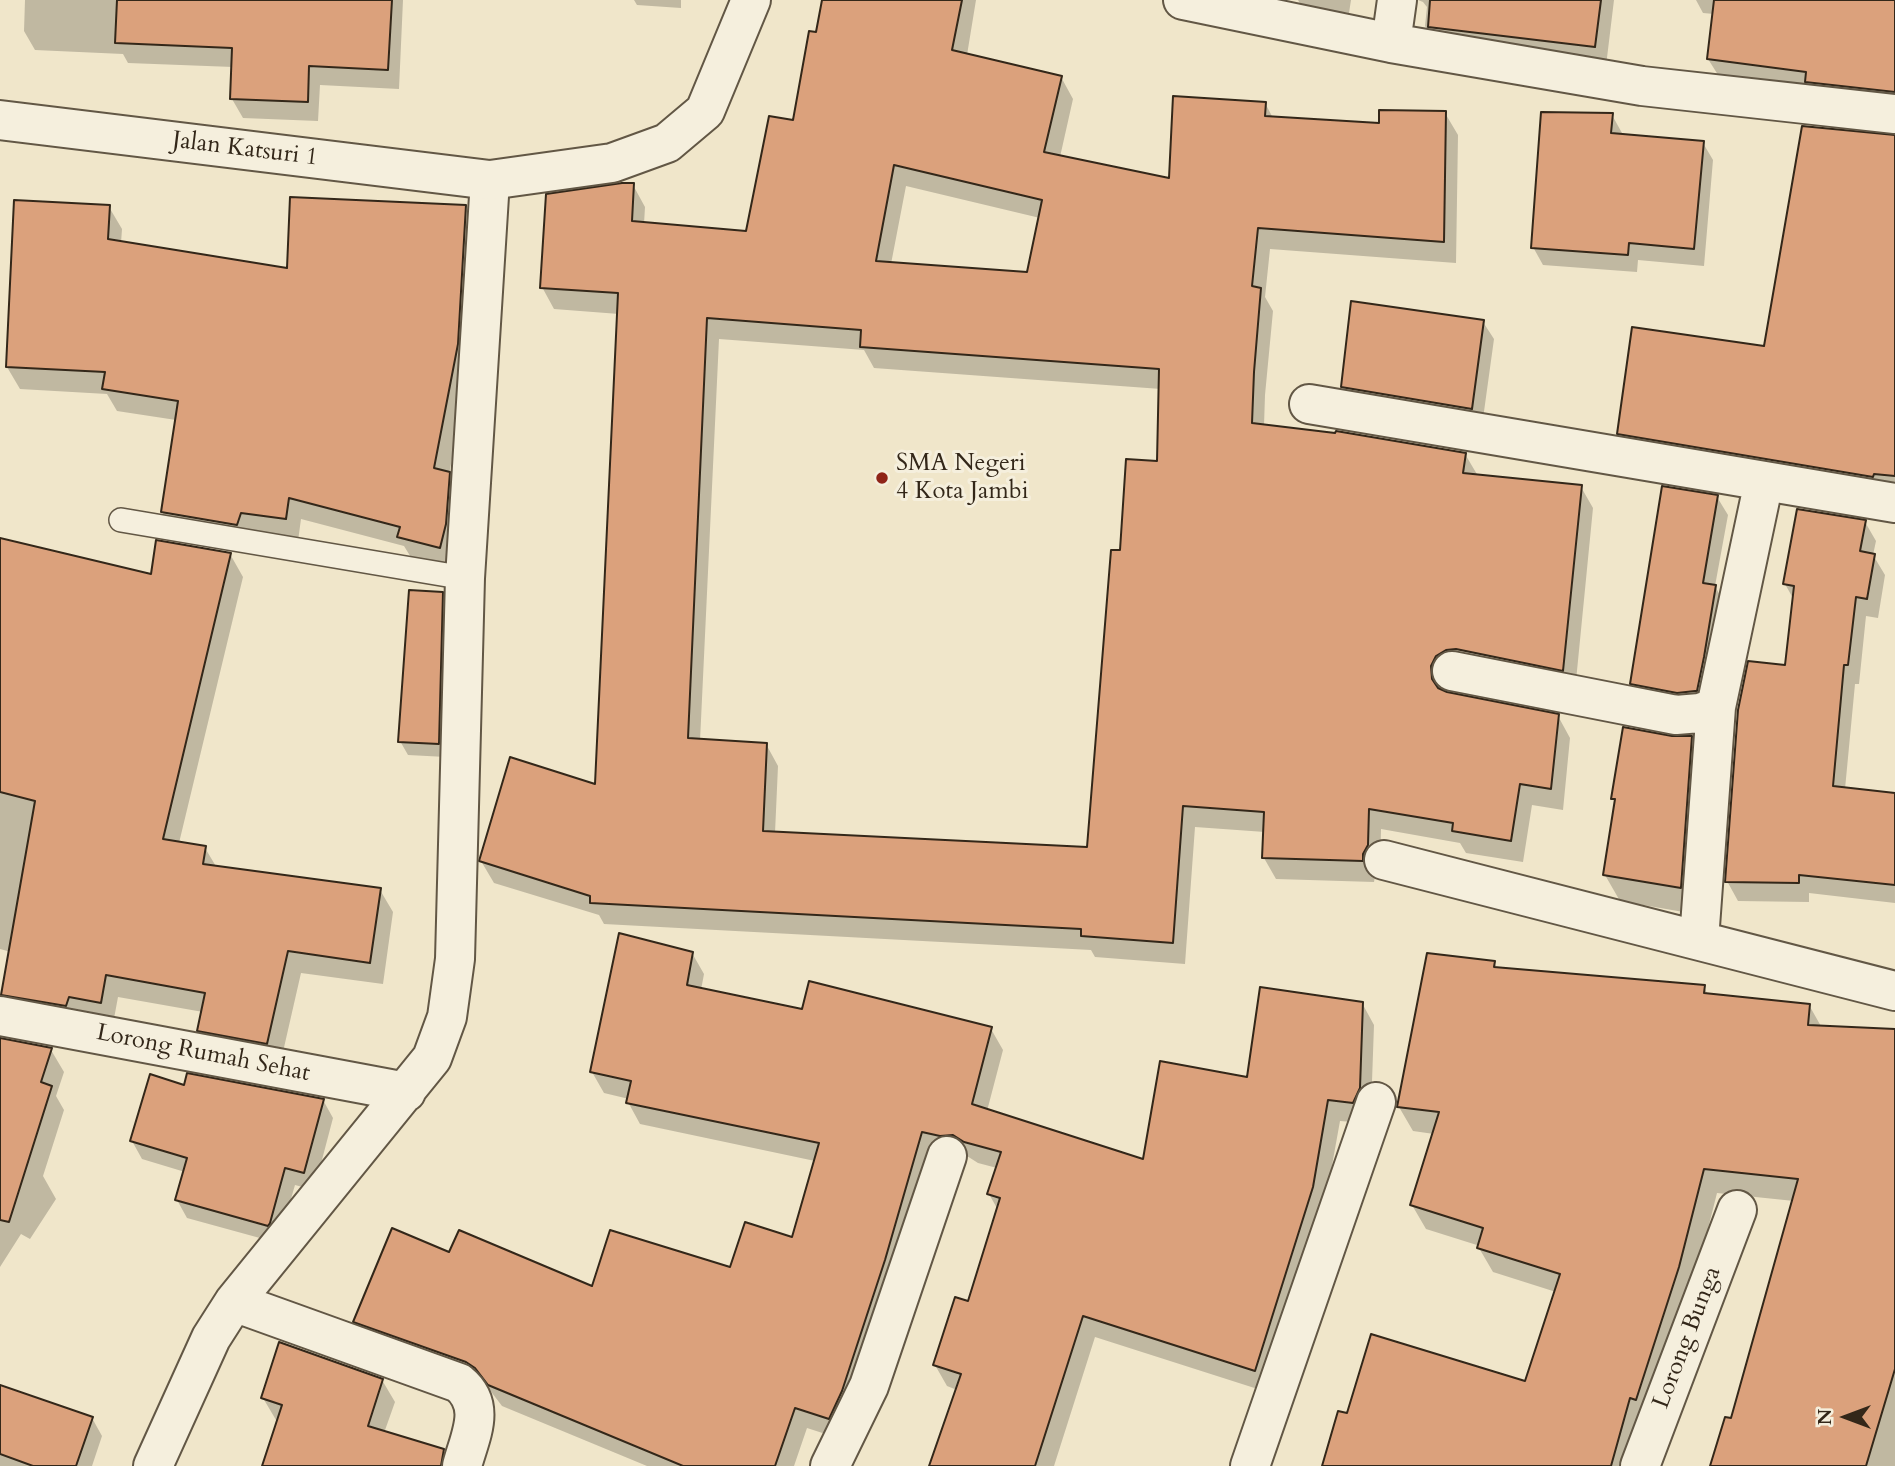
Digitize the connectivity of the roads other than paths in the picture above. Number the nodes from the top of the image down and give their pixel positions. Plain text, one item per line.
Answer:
1 (751, 0) edge
2 (1183, 0) edge
3 (1397, 0) edge
4 (1391, 43) junction
5 (1895, 114) edge
6 (0, 120) edge
7 (490, 180) junction
8 (1309, 404) dead end
9 (1763, 481) junction
10 (1895, 503) edge
11 (121, 520) dead end
12 (466, 578) junction
13 (1451, 671) dead end
14 (1716, 707) junction
15 (1384, 860) dead end
16 (1699, 940) junction
17 (1895, 991) edge
18 (0, 1016) edge
19 (406, 1092) junction
20 (1376, 1102) dead end
21 (947, 1156) dead end
22 (1737, 1210) dead end
23 (234, 1302) junction
24 (153, 1466) edge
25 (462, 1466) edge
26 (830, 1466) edge
27 (1250, 1466) edge
28 (1640, 1466) edge

1 - 7 street, Jalan Katsuri 1
2 - 4 street
3 - 4 street
4 - 5 street
6 - 7 street, Jalan Katsuri 1
7 - 12 street
8 - 9 street
9 - 10 street
9 - 14 street
11 - 12 lane
12 - 19 street
13 - 14 street
14 - 16 street
15 - 16 street
16 - 17 street
18 - 19 street, Lorong Rumah Sehat
19 - 23 street
20 - 27 street
21 - 26 street
22 - 28 street, Lorong Bunga
23 - 24 street
23 - 25 street

